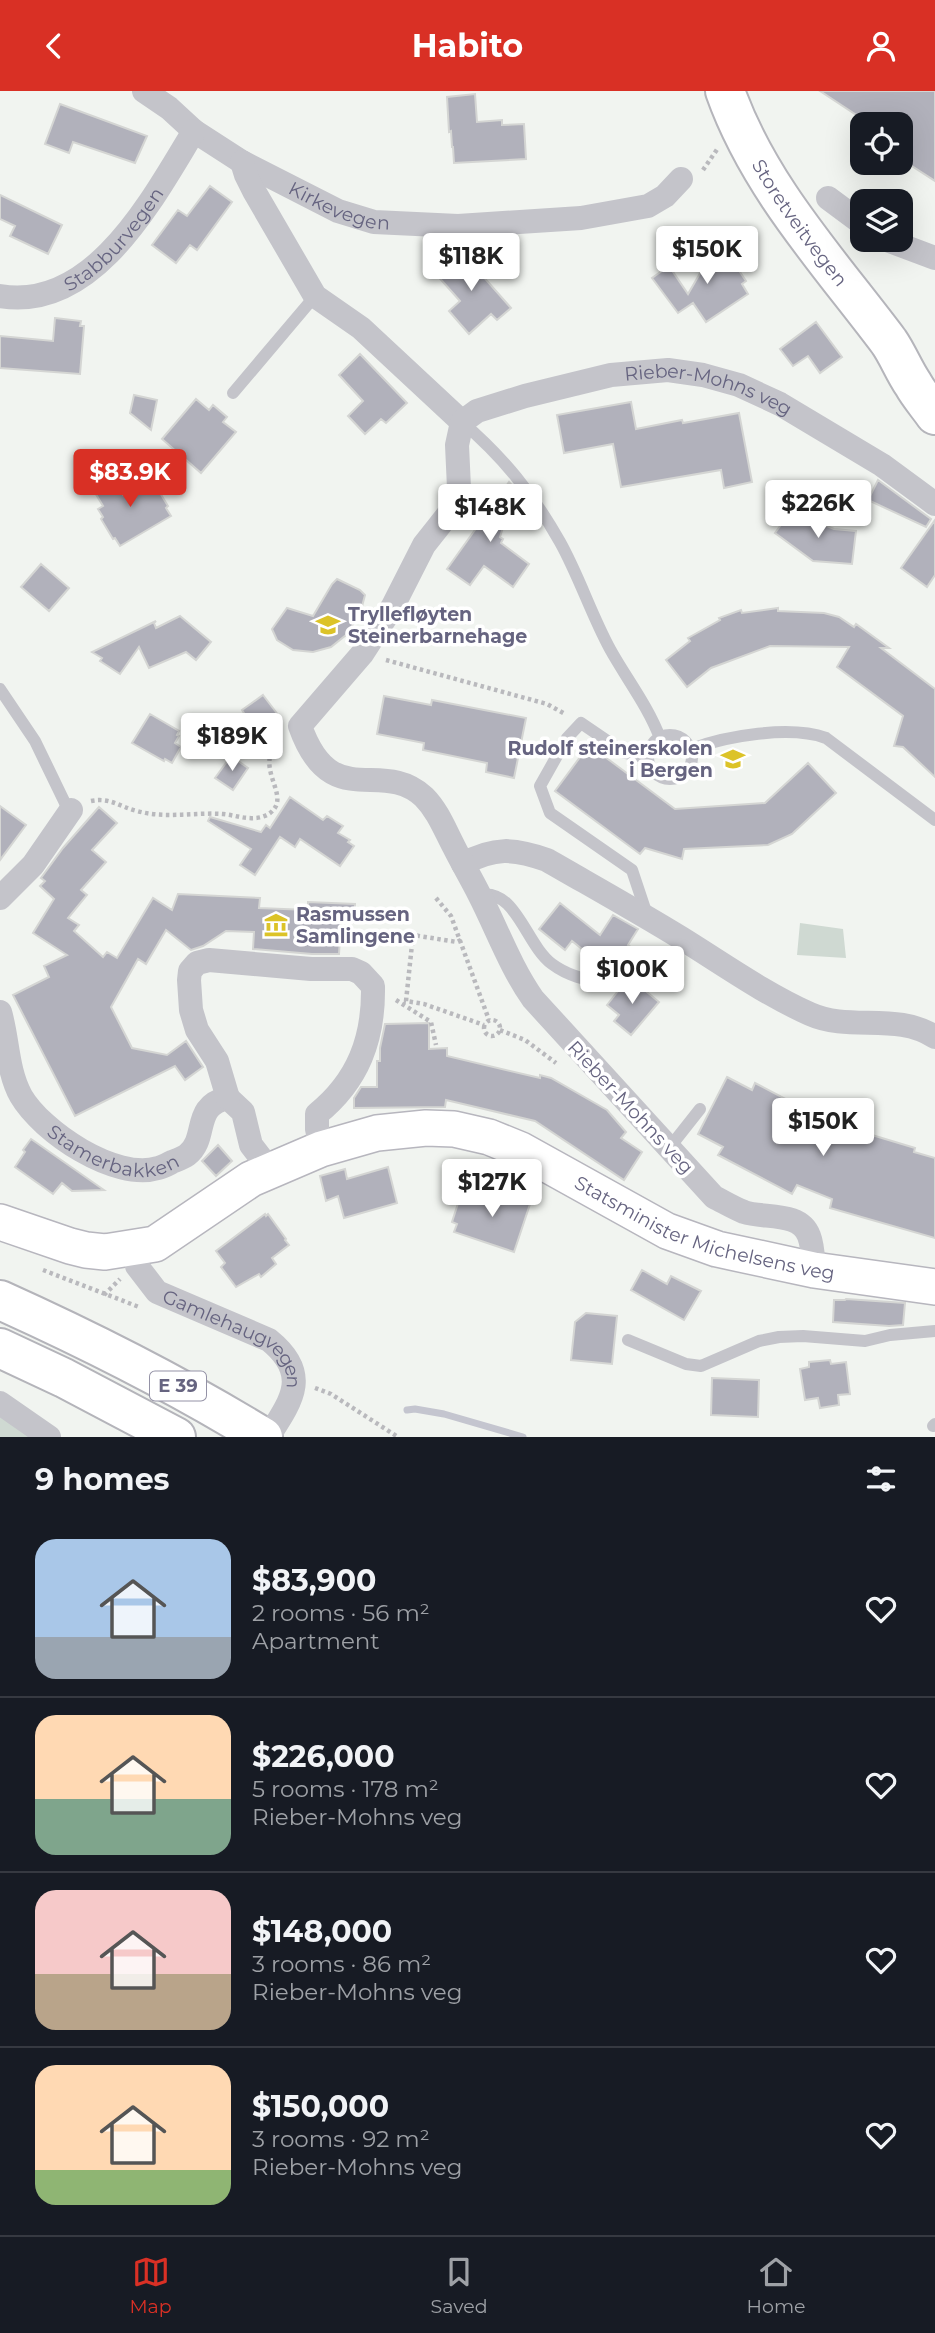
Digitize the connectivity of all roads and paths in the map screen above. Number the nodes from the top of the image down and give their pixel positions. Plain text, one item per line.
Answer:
1 (144, 91) edge
2 (725, 91) edge
3 (194, 131) junction
4 (242, 162) junction
5 (681, 179) dead end
6 (828, 198) dead end
7 (850, 214) edge
8 (913, 250) edge
9 (935, 258) edge
10 (0, 296) edge
11 (315, 296) junction
12 (891, 345) junction
13 (935, 382) edge
14 (233, 393) dead end
15 (935, 415) edge
16 (462, 422) junction
17 (935, 504) edge
18 (362, 653) junction
19 (0, 689) edge
20 (581, 723) junction
21 (300, 726) junction
22 (660, 738) junction
23 (691, 749) junction
24 (648, 758) junction
25 (71, 810) junction
26 (935, 820) edge
27 (463, 864) junction
28 (480, 895) junction
29 (0, 898) edge
30 (436, 898) dead end
31 (648, 918) junction
32 (461, 940) junction
33 (604, 982) dead end
34 (373, 986) junction
35 (404, 1004) junction
36 (0, 1012) edge
37 (489, 1020) junction
38 (484, 1025) junction
39 (500, 1030) junction
40 (935, 1037) edge
41 (436, 1045) dead end
42 (547, 1055) dead end
43 (228, 1098) junction
44 (699, 1109) dead end
45 (670, 1147) junction
46 (321, 1149) junction
47 (267, 1172) junction
48 (0, 1222) edge
49 (129, 1262) junction
50 (814, 1269) junction
51 (935, 1287) edge
52 (104, 1295) dead end
53 (0, 1300) edge
54 (935, 1331) edge
55 (628, 1340) dead end
56 (0, 1348) edge
57 (295, 1377) junction
58 (0, 1403) edge
59 (48, 1437) edge
60 (176, 1437) edge
61 (263, 1437) edge
62 (268, 1437) edge
63 (398, 1437) edge

1 - 3 street, Kirkevegen
2 - 12 main road, Storetveitvegen
3 - 4 street, Kirkevegen
3 - 10 street, Stabburvegen
4 - 5 street, Kirkevegen
4 - 11 street
6 - 7 street
8 - 9 street
11 - 14 lane
11 - 16 street
12 - 13 main road, Storetveitvegen
12 - 15 main road, Storetveitvegen
16 - 17 street, Rieber-Mohns veg
16 - 18 street
16 - 22 lane
18 - 20 path
18 - 21 street
19 - 25 lane
20 - 24 lane
20 - 31 lane
21 - 25 path
21 - 27 street, Rieber-Mohns veg
22 - 23 lane
22 - 24 lane
23 - 24 lane
23 - 26 lane
25 - 29 street
27 - 28 street, Rieber-Mohns veg
27 - 31 street
28 - 33 lane
28 - 45 street, Rieber-Mohns veg
30 - 32 path
31 - 40 street
32 - 35 path
32 - 37 path
34 - 35 path
34 - 43 street
34 - 46 street
35 - 38 path
35 - 41 path
36 - 43 street, Stamerbakken
37 - 38 path
37 - 39 path
38 - 39 path
39 - 42 path
43 - 47 street
44 - 45 lane
45 - 50 street, Rieber-Mohns veg
46 - 47 main road, Statsminister Michelsens veg
46 - 50 main road, Statsminister Michelsens veg
47 - 49 main road, Statsminister Michelsens veg
48 - 49 main road, Statsminister Michelsens veg
49 - 52 path
49 - 57 street, Gamlehaugvegen
50 - 51 main road, Statsminister Michelsens veg
53 - 61 main road, E 39
54 - 55 lane
56 - 60 main road, E 39
57 - 62 street, Gamlehaugvegen
57 - 63 path
58 - 59 street

